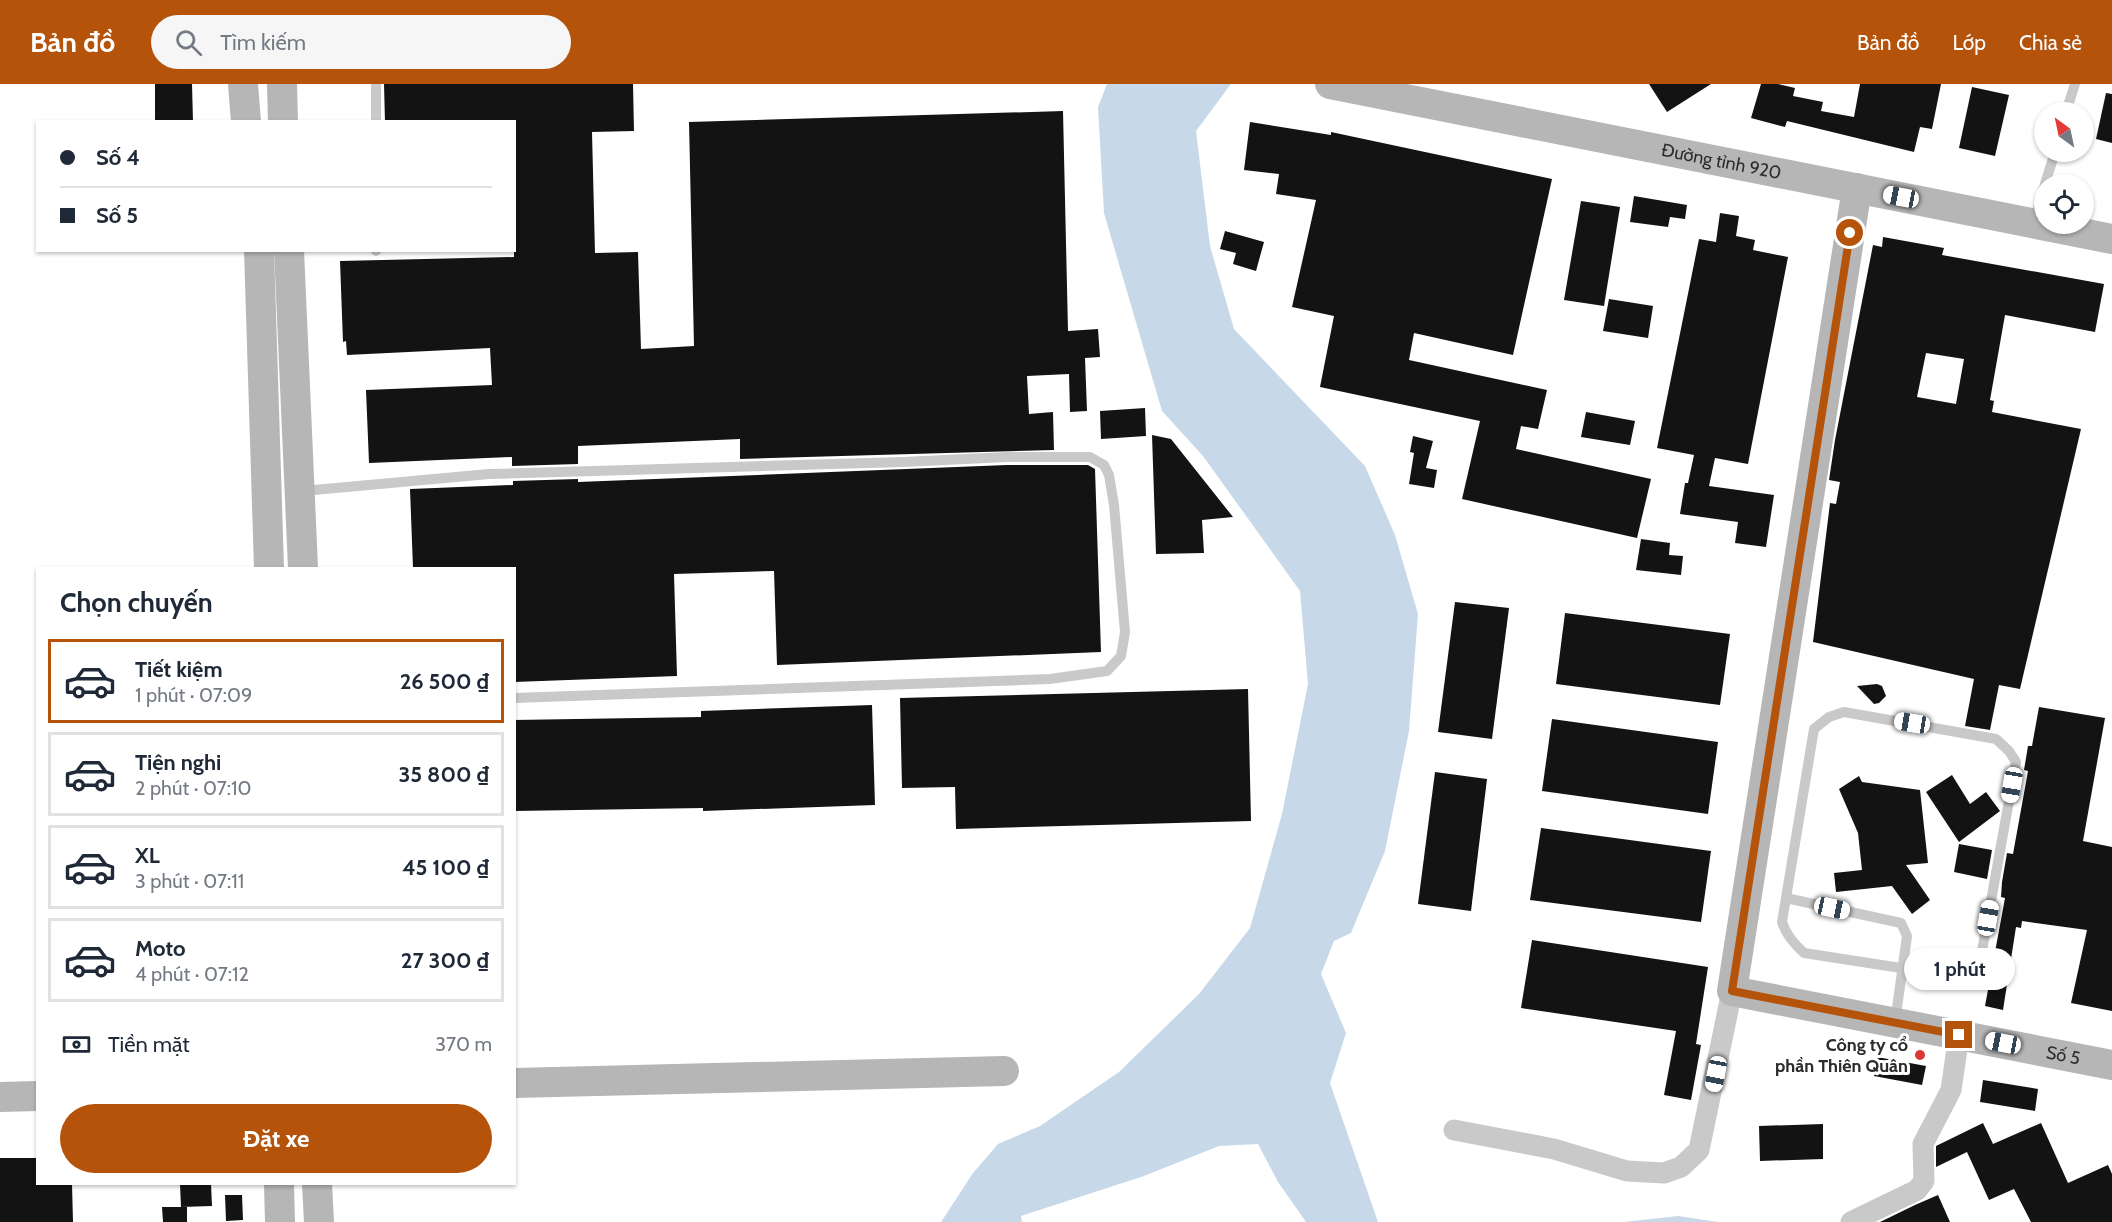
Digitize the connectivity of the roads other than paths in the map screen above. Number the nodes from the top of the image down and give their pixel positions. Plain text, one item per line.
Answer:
1 (243, 84) edge
2 (282, 84) edge
3 (376, 84) edge
4 (1330, 84) edge
5 (2074, 84) edge
6 (1392, 89) edge
7 (2069, 102) edge
8 (246, 120) edge
9 (284, 120) edge
10 (376, 120) edge
11 (1857, 188) junction
12 (2034, 223) edge
13 (2088, 234) edge
14 (2112, 239) edge
15 (259, 252) edge
16 (289, 252) edge
17 (300, 491) junction
18 (269, 567) edge
19 (303, 567) edge
20 (516, 698) edge
21 (1786, 898) junction
22 (1903, 969) junction
23 (1732, 991) junction
24 (1895, 1022) junction
25 (1959, 1035) junction
26 (2112, 1065) edge
27 (1004, 1071) dead end
28 (516, 1083) edge
29 (36, 1096) edge
30 (0, 1097) edge
31 (1454, 1130) dead end
32 (279, 1185) edge
33 (317, 1185) edge
34 (280, 1222) edge
35 (319, 1222) edge
36 (1851, 1222) edge

1 - 8 street
2 - 9 street
3 - 10 lane
4 - 6 street, Đường tỉnh 920
5 - 7 lane
6 - 11 street, Đường tỉnh 920
11 - 12 street, Đường tỉnh 920
11 - 23 street
13 - 14 street, Đường tỉnh 920
15 - 18 street
16 - 17 street
17 - 19 street
17 - 20 lane
21 - 22 lane
21 - 22 lane
21 - 22 lane
22 - 24 lane
23 - 24 street, Số 5
23 - 31 street
24 - 25 street, Số 5
25 - 26 street, Số 5
25 - 36 street
27 - 28 street
29 - 30 street
32 - 34 street
33 - 35 street

